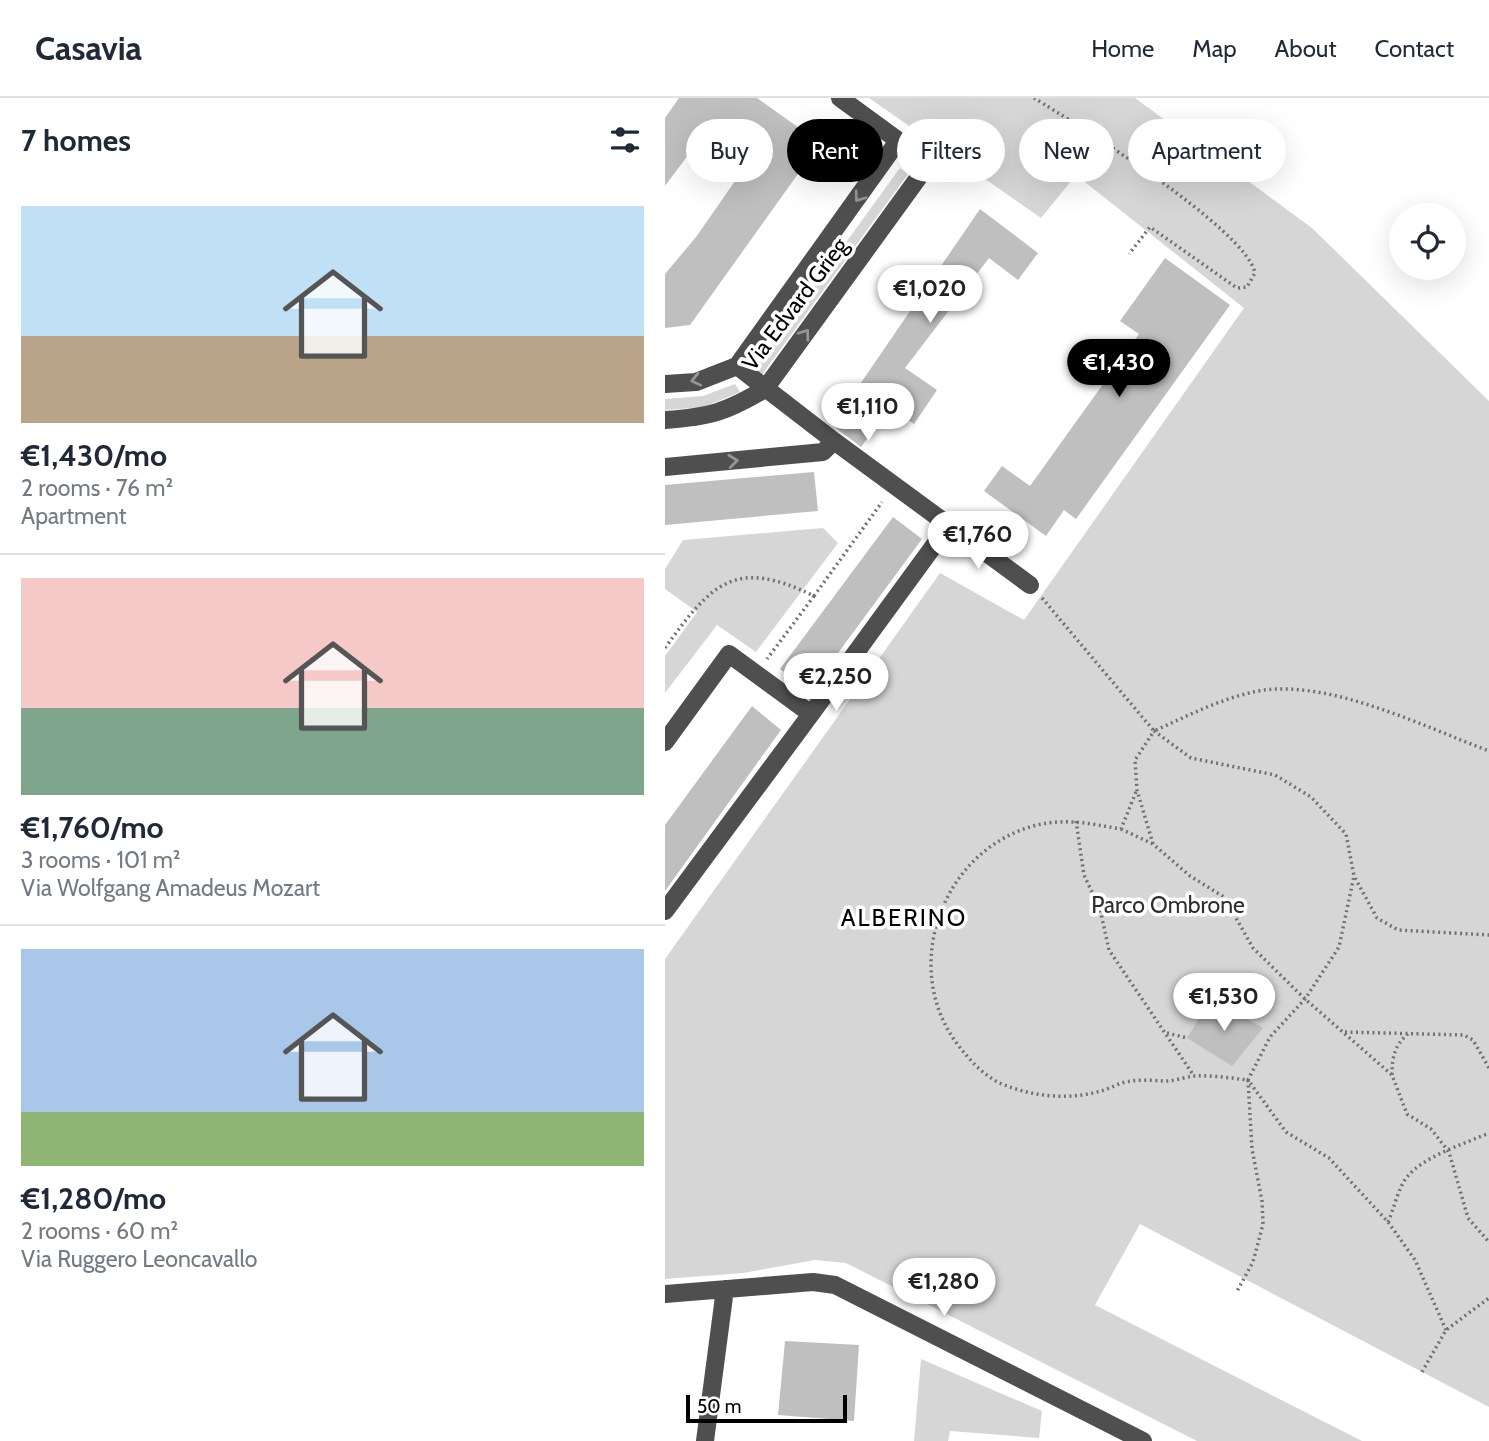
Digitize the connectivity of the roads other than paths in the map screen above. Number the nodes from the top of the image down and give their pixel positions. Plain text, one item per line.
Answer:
1 (840, 98) edge
2 (897, 140) edge
3 (897, 142) edge
4 (915, 182) edge
5 (737, 366) junction
6 (665, 384) edge
7 (765, 389) junction
8 (665, 421) edge
9 (834, 441) junction
10 (665, 467) edge
11 (949, 526) junction
12 (1030, 585) road end
13 (811, 714) junction
14 (665, 742) edge
15 (665, 911) edge
16 (725, 1289) junction
17 (665, 1294) edge
18 (705, 1441) edge
19 (1143, 1441) edge

1 - 2 street
3 -> 5 street, Via Edvard Grieg
7 -> 4 street, Via Edvard Grieg
5 -> 6 street, Via Edvard Grieg
5 - 7 street
7 - 8 street, Via Edvard Grieg
7 - 9 street
10 -> 9 street
9 - 11 street
11 - 12 street
11 - 13 street
13 - 14 street
13 - 15 street
16 - 17 street
16 - 18 street
16 - 19 street

